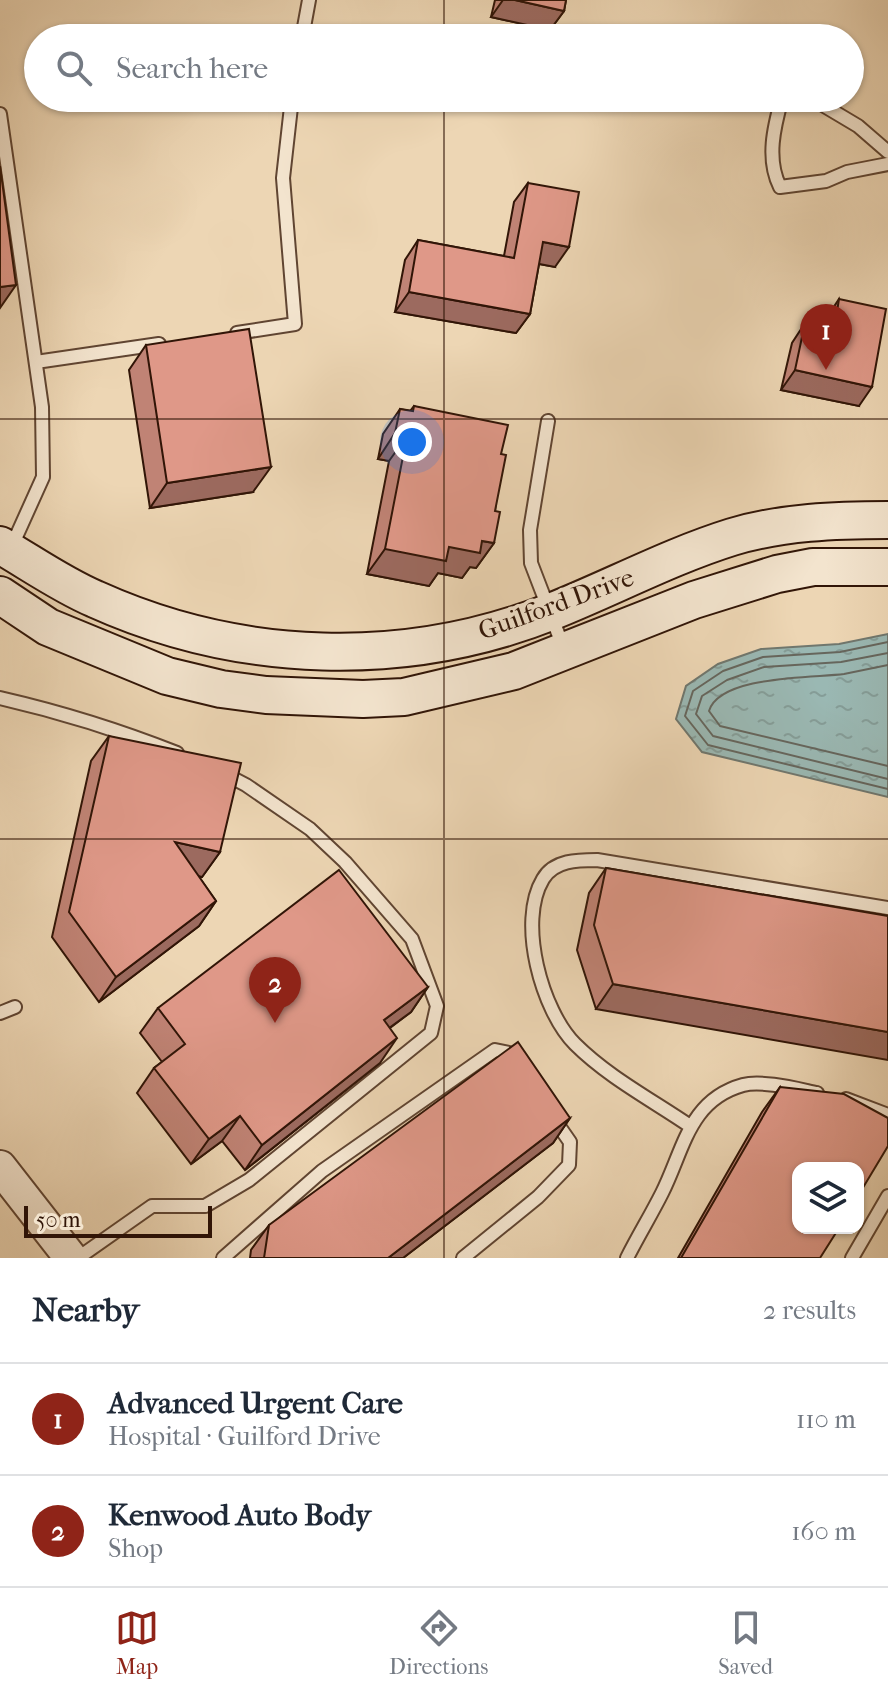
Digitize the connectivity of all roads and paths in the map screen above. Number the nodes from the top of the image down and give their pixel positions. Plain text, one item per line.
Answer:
1 (309, 0) edge
2 (305, 24) edge
3 (290, 112) edge
4 (778, 112) edge
5 (834, 112) edge
6 (0, 114) edge
7 (888, 152) edge
8 (888, 164) edge
9 (220, 335) edge
10 (176, 342) edge
11 (36, 362) junction
12 (548, 421) dead end
13 (888, 520) edge
14 (3, 556) edge
15 (888, 567) edge
16 (0, 595) edge
17 (550, 612) junction
18 (566, 652) junction
19 (0, 698) edge
20 (194, 759) edge
21 (207, 766) edge
22 (888, 908) edge
23 (15, 1007) dead end
24 (0, 1013) edge
25 (518, 1066) edge
26 (544, 1104) edge
27 (888, 1115) edge
28 (690, 1126) junction
29 (0, 1167) edge
30 (888, 1196) edge
31 (71, 1258) edge
32 (78, 1258) edge
33 (223, 1258) edge
34 (463, 1258) edge
35 (627, 1258) edge
36 (852, 1258) edge

1 - 2 lane
3 - 9 lane
4 - 8 lane
5 - 7 lane
6 - 11 lane
10 - 11 lane
11 - 14 lane
12 - 17 lane
13 - 17 main road, Guilford Drive
14 - 17 main road, Guilford Drive
15 - 18 main road, Guilford Drive
16 - 18 main road, Guilford Drive
17 - 18 lane
19 - 20 lane
21 - 32 lane
22 - 28 lane
23 - 24 lane
25 - 33 lane
26 - 34 lane
27 - 28 lane
28 - 35 lane
29 - 31 street
30 - 36 lane

